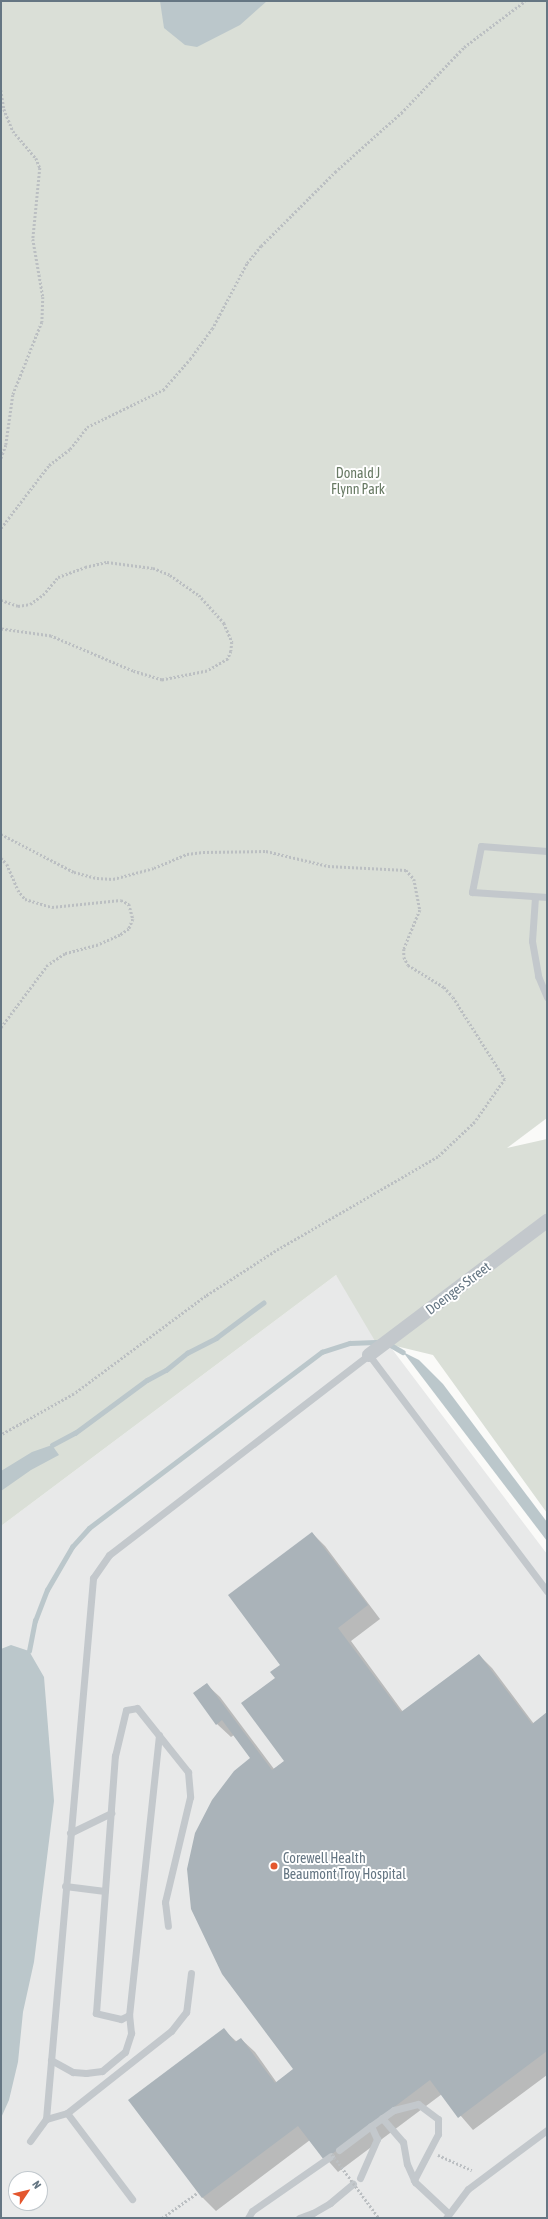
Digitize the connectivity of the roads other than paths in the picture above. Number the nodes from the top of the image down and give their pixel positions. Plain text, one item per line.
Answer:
1 (547, 851) edge
2 (535, 897) junction
3 (547, 897) edge
4 (547, 997) edge
5 (547, 1221) edge
6 (369, 1355) junction
7 (547, 1591) edge
8 (159, 1735) junction
9 (111, 1812) junction
10 (70, 1833) junction
11 (65, 1886) junction
12 (105, 1891) junction
13 (168, 1926) dead end
14 (191, 1973) dead end
15 (129, 2016) junction
16 (51, 2060) junction
17 (67, 2113) junction
18 (382, 2118) junction
19 (46, 2119) junction
20 (370, 2126) junction
21 (547, 2130) edge
22 (30, 2141) dead end
23 (339, 2150) dead end
24 (331, 2155) road end
25 (360, 2178) dead end
26 (414, 2180) junction
27 (353, 2184) dead end
28 (132, 2199) dead end
29 (447, 2216) edge
30 (248, 2218) edge
31 (299, 2218) edge

1 - 2 lane
2 - 3 lane
2 - 4 lane
5 - 6 street, Doenges Street
6 - 7 lane
6 - 10 lane
8 - 9 lane
8 - 13 lane
8 - 15 lane
9 - 10 lane
9 - 12 lane
10 - 11 lane
11 - 12 lane
11 - 16 lane
12 - 15 lane
14 - 17 lane
15 - 16 lane
16 - 19 lane
17 - 19 lane
17 - 28 lane
18 - 20 lane
18 - 26 lane
18 - 26 lane
19 - 22 lane
20 - 23 lane
20 - 25 lane
21 - 29 lane
24 - 30 lane
26 - 29 lane
27 - 31 lane

